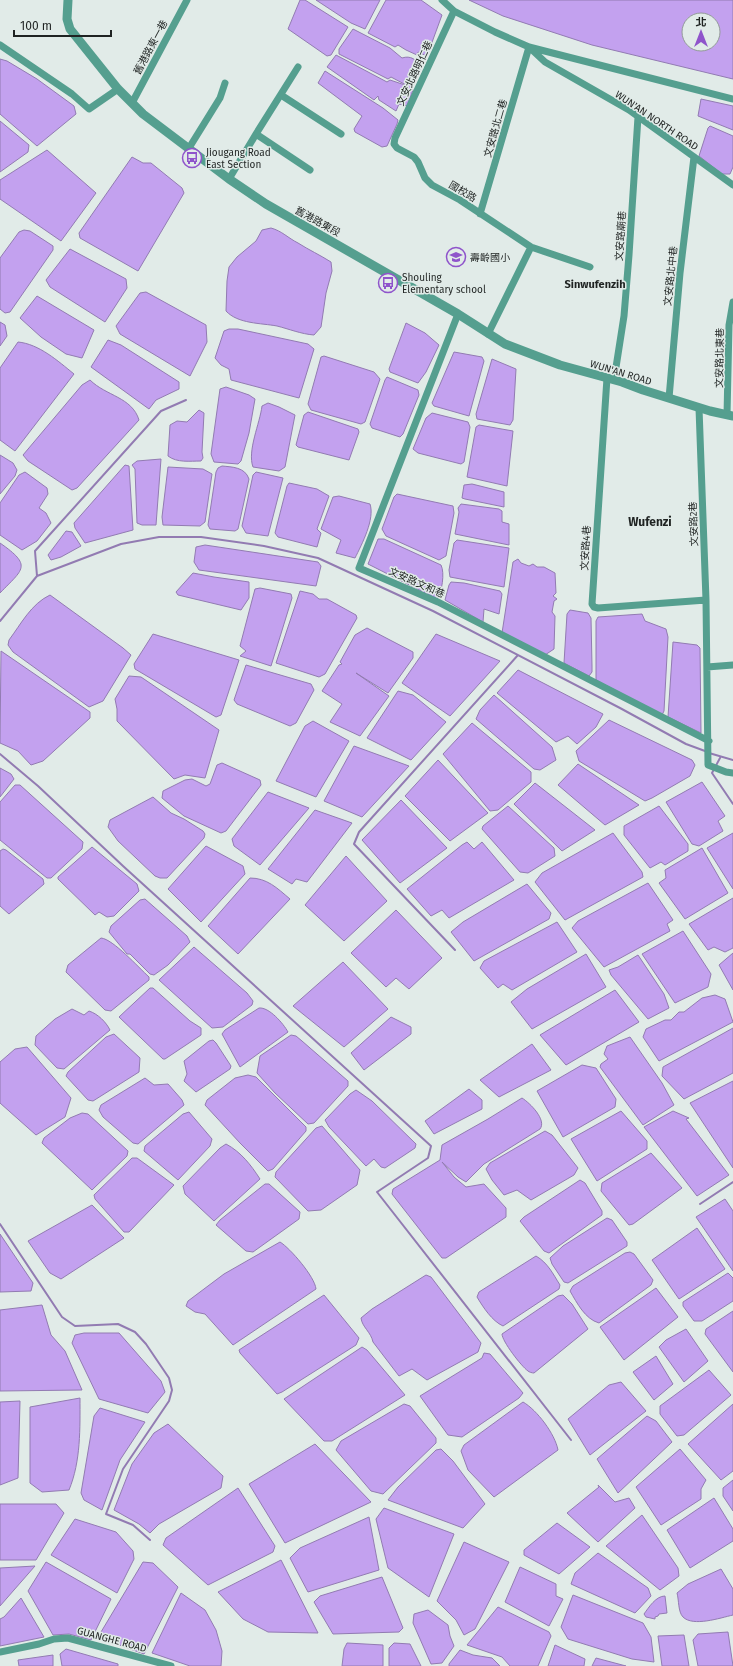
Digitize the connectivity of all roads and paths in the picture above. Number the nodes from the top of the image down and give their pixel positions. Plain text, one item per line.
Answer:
1 (68, 0) edge
2 (187, 0) edge
3 (442, 0) edge
4 (454, 11) junction
5 (0, 45) edge
6 (529, 48) junction
7 (298, 67) dead end
8 (225, 83) dead end
9 (118, 89) junction
10 (281, 95) junction
11 (733, 99) edge
12 (132, 103) junction
13 (638, 117) junction
14 (256, 134) junction
15 (341, 134) dead end
16 (394, 144) joint
17 (189, 148) junction
18 (694, 157) junction
19 (310, 170) dead end
20 (229, 179) junction
21 (733, 185) edge
22 (480, 214) junction
23 (531, 247) junction
24 (590, 267) dead end
25 (733, 302) edge
26 (458, 314) junction
27 (488, 334) junction
28 (505, 344) joint
29 (611, 379) junction
30 (669, 398) junction
31 (699, 408) junction
32 (730, 415) edge
33 (706, 600) junction
34 (733, 665) edge
35 (707, 667) junction
36 (708, 743) junction
37 (733, 773) edge
38 (0, 1652) edge
39 (171, 1666) edge

1 - 9 street, 舊港路東段
2 - 12 street, 舊港路東一巷
3 - 4 street
4 - 6 street
4 - 16 street, 文安北路明仁巷
5 - 9 street
6 - 11 street
6 - 13 street, WUN'AN NORTH ROAD
6 - 22 street, 文安路北二巷
7 - 10 street
8 - 17 street
9 - 12 street, 舊港路東段
10 - 14 street
10 - 15 street
12 - 17 street, 舊港路東段
13 - 18 street, WUN'AN NORTH ROAD
13 - 29 street, 文安路廟巷
14 - 19 street
14 - 20 street
16 - 22 street, 國校路
17 - 20 street, 舊港路東段
18 - 21 street, WUN'AN NORTH ROAD
18 - 30 street, 文安路北中巷
20 - 26 street, 舊港路東段
22 - 23 street, 國校路
23 - 24 street, 國校路
23 - 27 street
25 - 32 street, 文安路北東巷
26 - 27 street, 舊港路東段
26 - 36 street, 文安路文和巷
27 - 28 street, 舊港路東段
28 - 29 street, WUN'AN ROAD
29 - 30 street, WUN'AN ROAD
29 - 33 street, 文安路4巷
30 - 31 street, WUN'AN ROAD
31 - 32 street, WUN'AN ROAD
31 - 33 street, 文安路2巷
33 - 35 street, 文安路2巷
34 - 35 street
35 - 36 street, 文安路2巷
36 - 37 street, 文安路2巷
38 - 39 street, GUANGHE ROAD

